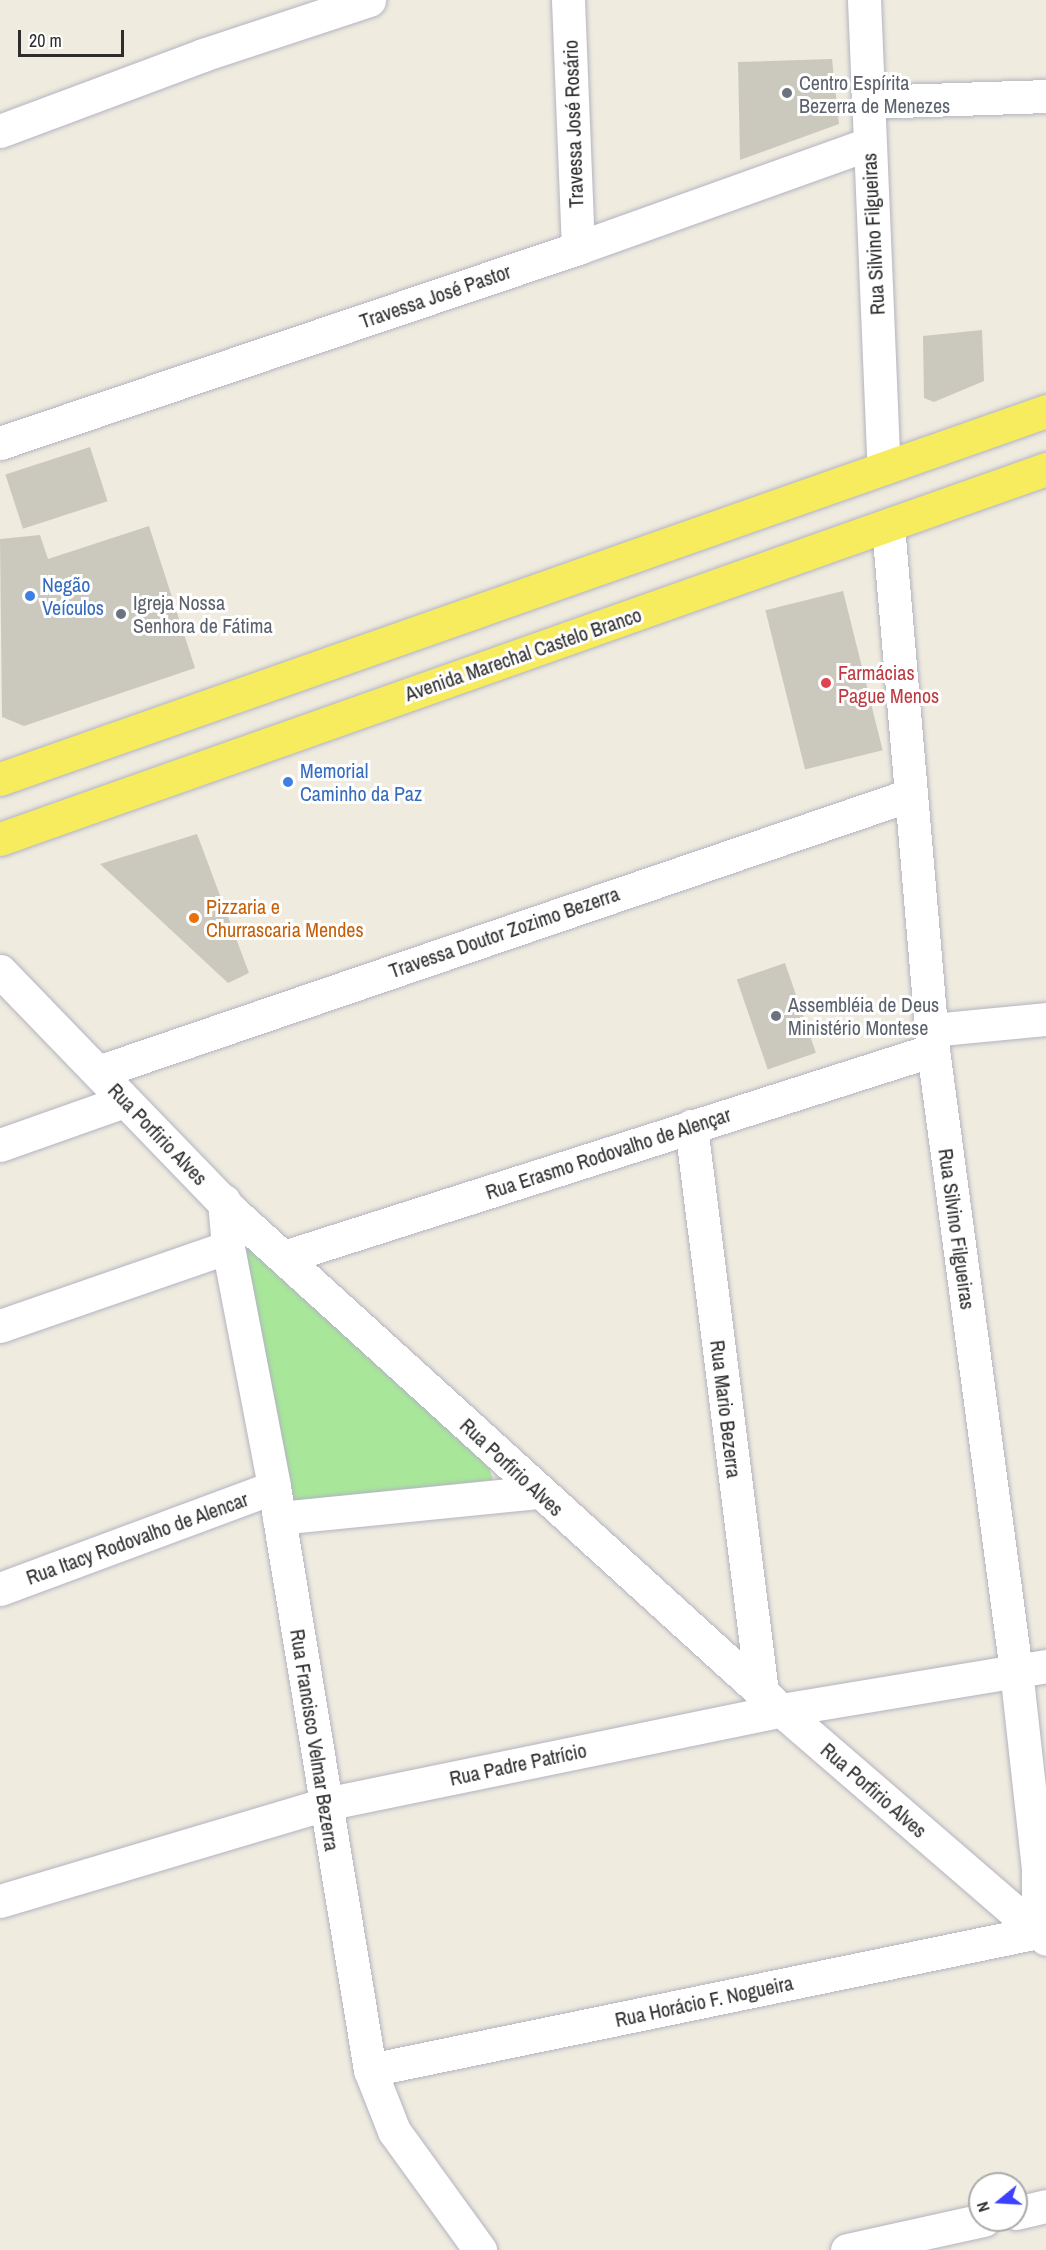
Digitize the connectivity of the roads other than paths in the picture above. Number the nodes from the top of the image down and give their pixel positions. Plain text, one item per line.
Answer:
1 (369, 0) edge
2 (568, 0) edge
3 (864, 0) edge
4 (1046, 96) edge
5 (867, 102) junction
6 (0, 131) edge
7 (869, 144) junction
8 (579, 248) junction
9 (1046, 411) edge
10 (0, 443) edge
11 (884, 468) junction
12 (1046, 469) edge
13 (888, 526) junction
14 (0, 779) edge
15 (910, 795) junction
16 (0, 839) edge
17 (0, 971) edge
18 (1046, 1018) edge
19 (932, 1040) junction
20 (98, 1072) junction
21 (124, 1101) junction
22 (691, 1126) junction
23 (0, 1144) edge
24 (224, 1201) junction
25 (228, 1247) junction
26 (284, 1257) junction
27 (0, 1326) edge
28 (539, 1492) junction
29 (277, 1502) junction
30 (0, 1589) edge
31 (1031, 1669) edge
32 (771, 1701) junction
33 (325, 1804) junction
34 (0, 1901) edge
35 (1042, 1935) edge
36 (370, 2070) junction
37 (1046, 2206) edge
38 (1028, 2210) edge
39 (968, 2224) edge
40 (480, 2250) edge
41 (847, 2250) edge

1 - 6 street
2 - 8 street, Travessa José Rosário
3 - 5 street, Rua Silvino Filgueiras
4 - 5 street
5 - 7 street, Rua Silvino Filgueiras
7 - 8 street, Travessa José Pastor
7 - 11 street, Rua Silvino Filgueiras
8 - 10 street, Travessa José Pastor
9 - 11 main road
11 - 14 main road
12 - 13 main road, Avenida Marechal Castelo Branco
13 - 15 street, Rua Silvino Filgueiras
13 - 16 main road, Avenida Marechal Castelo Branco
15 - 19 street, Rua Silvino Filgueiras
15 - 20 street, Travessa Doutor Zozimo Bezerra
17 - 20 street, Rua Porfirio Alves
18 - 19 street, Rua Erasmo Rodovalho de Alençar
19 - 22 street, Rua Erasmo Rodovalho de Alençar
19 - 31 street, Rua Silvino Filgueiras
20 - 21 street, Rua Porfirio Alves
21 - 23 street
21 - 24 street, Rua Porfirio Alves
22 - 26 street, Rua Erasmo Rodovalho de Alençar
22 - 32 street, Rua Mario Bezerra
24 - 25 street, Rua Francisco Velmar Bezerra
24 - 26 street, Rua Porfirio Alves
25 - 27 street
25 - 29 street, Rua Francisco Velmar Bezerra
26 - 28 street, Rua Porfirio Alves
28 - 29 street, Rua Itacy Rodovalho de Alencar
28 - 32 street, Rua Porfirio Alves
29 - 30 street, Rua Itacy Rodovalho de Alencar
29 - 33 street, Rua Francisco Velmar Bezerra
31 - 32 street, Rua Padre Patrício
31 - 35 street, Rua Silvino Filgueiras
32 - 33 street, Rua Padre Patrício
32 - 35 street, Rua Porfirio Alves
33 - 34 street, Rua Padre Patrício
33 - 36 street, Rua Francisco Velmar Bezerra
35 - 36 street, Rua Horácio F. Nogueira
36 - 40 street, Rua Francisco Velmar Bezerra
37 - 38 street
39 - 41 street

